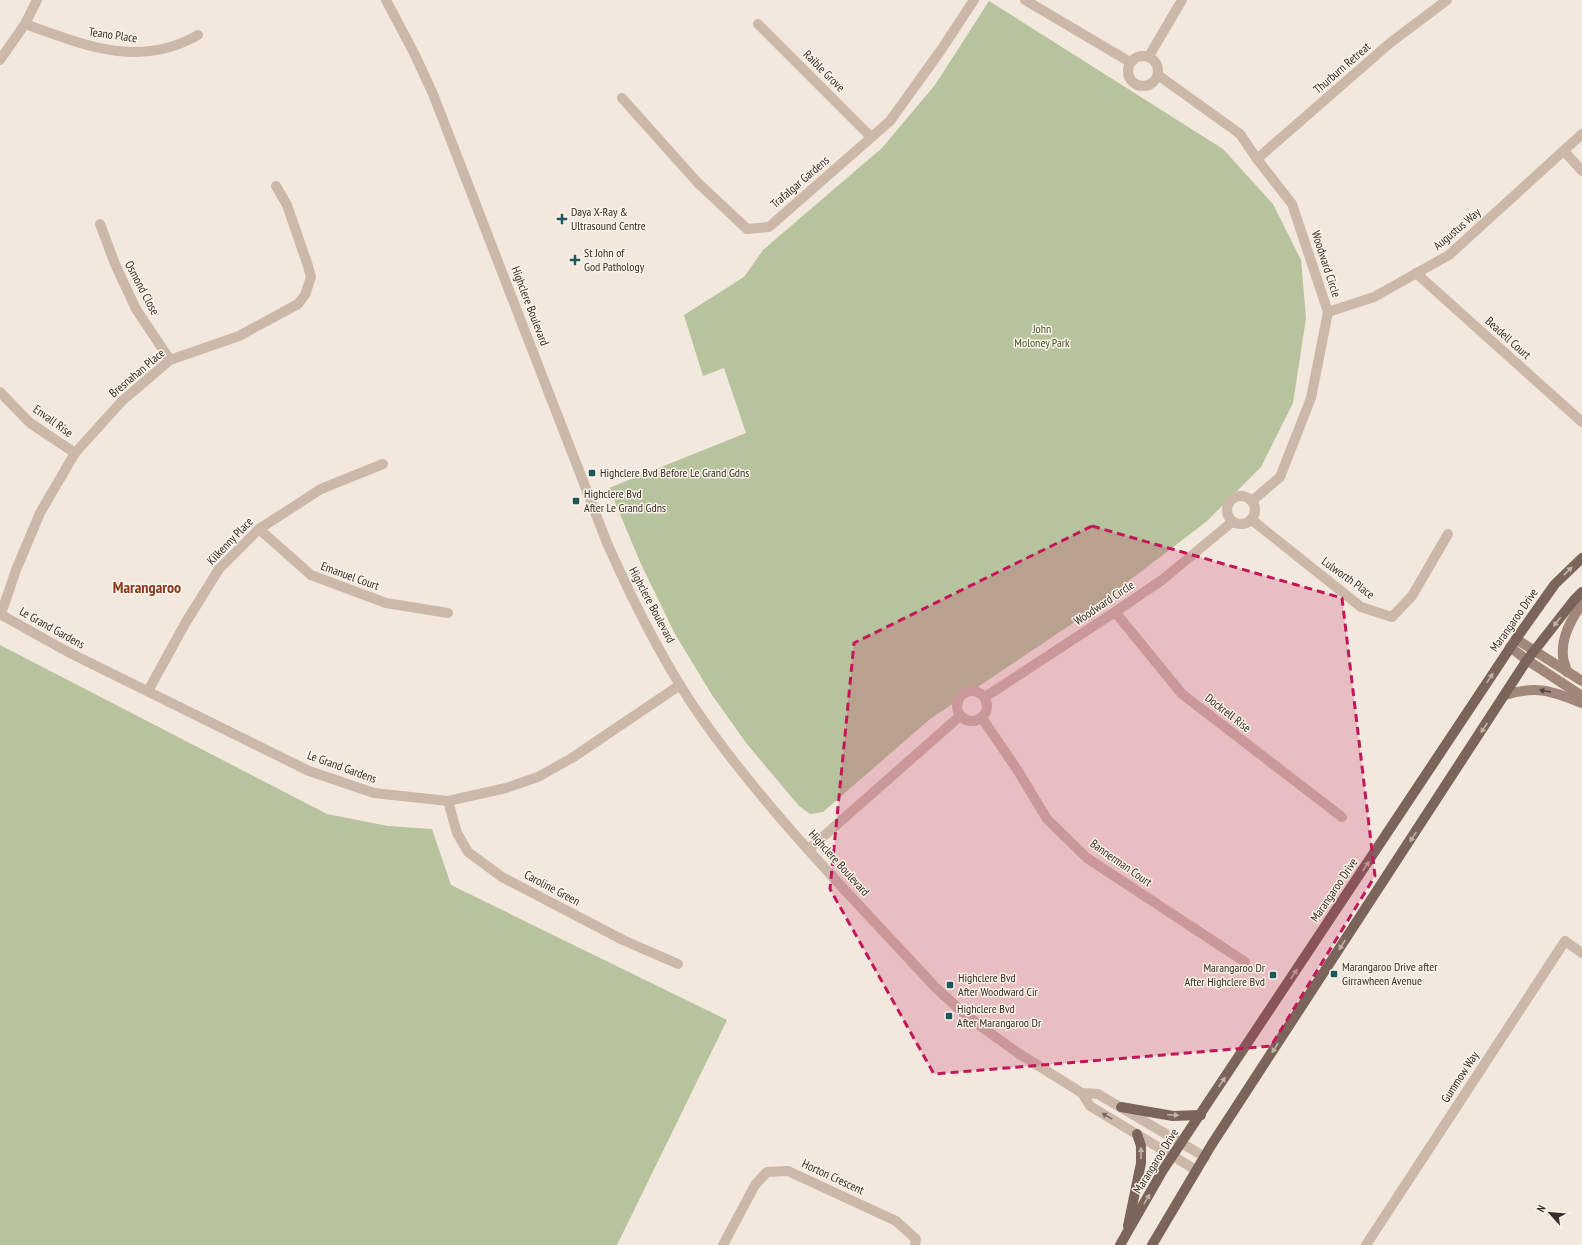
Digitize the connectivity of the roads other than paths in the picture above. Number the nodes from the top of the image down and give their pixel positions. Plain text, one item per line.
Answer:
1 (37, 0) edge
2 (386, 0) edge
3 (974, 0) edge
4 (1025, 0) edge
5 (1182, 0) edge
6 (1447, 0) edge
7 (25, 24) junction
8 (758, 24) dead end
9 (198, 35) dead end
10 (1149, 56) junction
11 (0, 60) edge
12 (1130, 62) junction
13 (1158, 75) junction
14 (622, 98) dead end
15 (1582, 134) edge
16 (871, 137) junction
17 (1564, 151) junction
18 (1257, 159) junction
19 (1582, 171) edge
20 (276, 186) dead end
21 (100, 224) dead end
22 (1416, 273) junction
23 (1328, 312) junction
24 (170, 360) junction
25 (0, 392) edge
26 (1582, 422) edge
27 (75, 453) junction
28 (383, 464) dead end
29 (1252, 501) junction
30 (1252, 520) junction
31 (1232, 522) junction
32 (259, 529) junction
33 (1448, 534) dead end
34 (1582, 558) edge
35 (1582, 592) edge
36 (1582, 604) edge
37 (1116, 612) junction
38 (448, 613) dead end
39 (1, 614) edge
40 (1513, 643) junction
41 (1534, 650) junction
42 (1527, 660) junction
43 (1567, 672) junction
44 (1582, 681) edge
45 (680, 685) junction
46 (148, 691) junction
47 (1505, 695) junction
48 (1582, 696) edge
49 (985, 697) junction
50 (1582, 703) edge
51 (960, 716) junction
52 (982, 718) junction
53 (448, 801) junction
54 (1342, 817) dead end
55 (809, 849) junction
56 (1582, 953) edge
57 (1245, 962) dead end
58 (678, 964) dead end
59 (1082, 1093) junction
60 (1121, 1107) junction
61 (1201, 1115) junction
62 (1137, 1134) junction
63 (1182, 1142) junction
64 (1173, 1156) junction
65 (1205, 1157) junction
66 (1196, 1170) junction
67 (1127, 1232) junction
68 (915, 1242) edge
69 (723, 1245) edge
70 (1120, 1245) edge
71 (1152, 1245) edge
72 (1366, 1245) edge

1 - 7 street
2 - 45 street, Highclere Boulevard
3 - 16 street, Trafalgar Gardens
4 - 12 street
5 - 10 street
6 - 18 street, Thurburn Retreat
7 - 9 street, Teano Place
7 - 11 street
8 - 16 street, Raible Grove
10 - 12 street
10 - 13 street
12 - 13 street
13 - 18 street, Woodward Circle
14 - 16 street, Trafalgar Gardens
15 - 17 street, Augustus Way
17 - 19 street
17 - 22 street, Augustus Way
18 - 23 street, Woodward Circle
20 - 24 street, Bresnahan Place
21 - 24 street, Osmond Close
22 - 23 street, Augustus Way
22 - 26 street, Beadell Court
23 - 29 street, Woodward Circle
24 - 27 street, Bresnahan Place
25 - 27 street, Envall Rise
27 - 39 street, Bresnahan Place
28 - 32 street, Kilkenny Place
29 - 30 street
29 - 31 street
30 - 31 street
30 - 33 street, Lulworth Place
31 - 37 street, Woodward Circle
32 - 38 street, Emanuel Court
32 - 46 street, Kilkenny Place
40 -> 34 main road, Marangaroo Drive
35 -> 41 main road
36 - 43 main road
37 - 49 street, Woodward Circle
37 - 54 street, Dockrell Rise
39 - 46 street, Le Grand Gardens
40 - 41 main road
40 - 42 main road
61 -> 40 main road, Marangaroo Drive
41 - 42 main road
41 - 43 main road
42 - 47 main road
42 - 48 main road
43 - 44 main road
45 - 53 street, Le Grand Gardens
45 - 55 street, Highclere Boulevard
46 - 53 street, Le Grand Gardens
50 -> 47 main road
47 -> 65 main road
49 - 51 street
49 - 52 street
51 - 52 street
51 - 55 street
52 - 57 street, Bannerman Court
53 - 58 street, Caroline Green
55 - 59 street, Highclere Boulevard
56 - 72 street, Gummow Way
59 - 60 street, Highclere Boulevard
62 -> 59 street, Highclere Boulevard
60 -> 61 main road
60 - 63 street, Highclere Boulevard
61 - 63 main road, Marangaroo Drive
62 - 64 street, Highclere Boulevard
67 -> 62 main road
63 - 64 main road, Marangaroo Drive
63 - 65 street, Highclere Boulevard
64 - 66 street, Highclere Boulevard
67 -> 64 main road, Marangaroo Drive
65 - 66 main road
66 - 71 main road
67 - 70 main road, Marangaroo Drive
68 - 69 street, Horton Crescent

